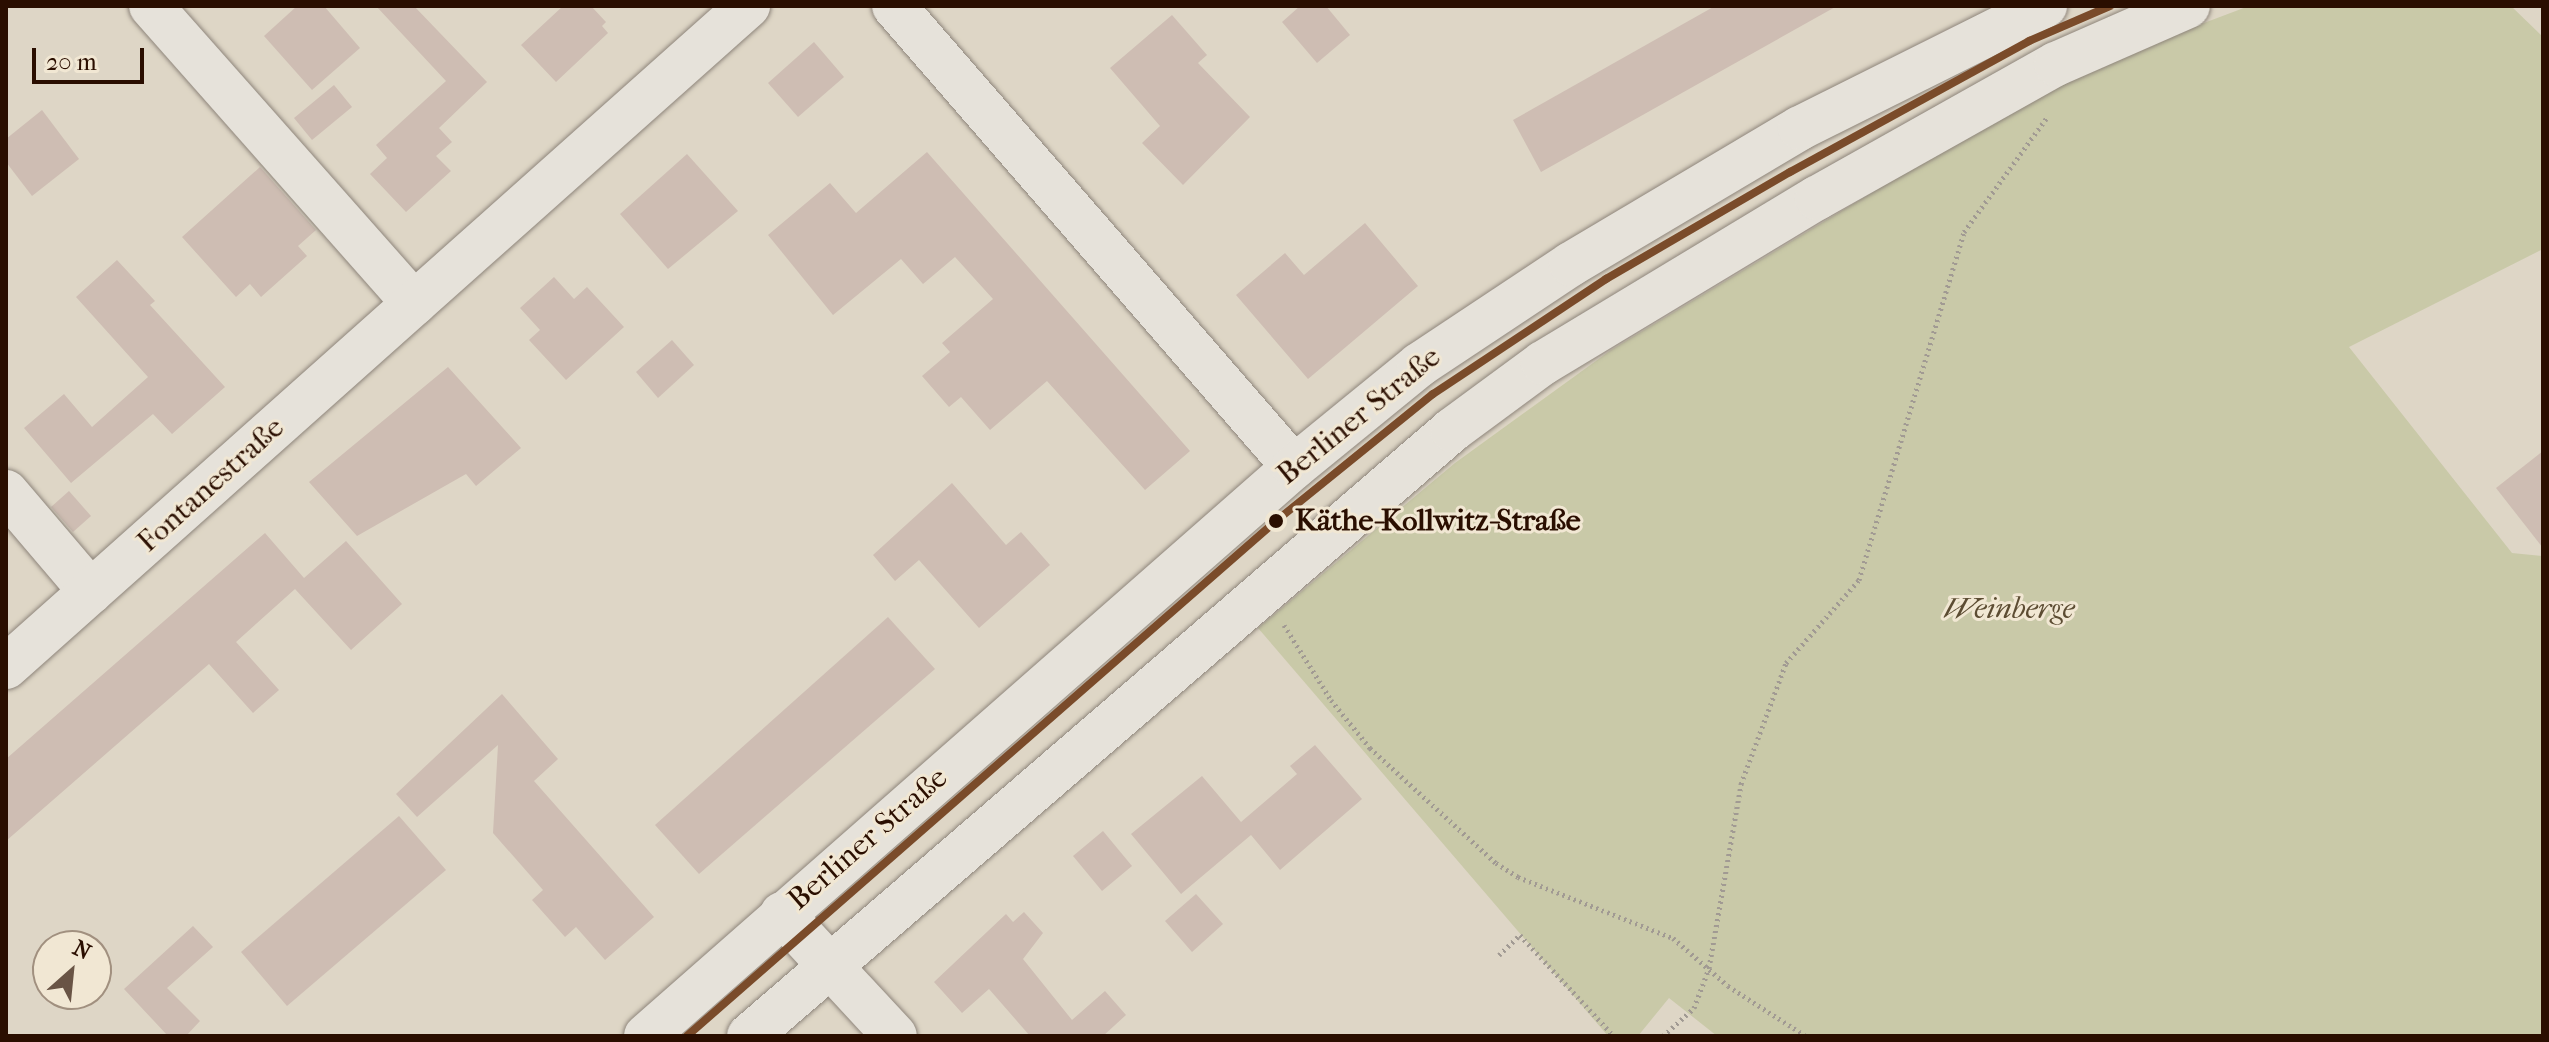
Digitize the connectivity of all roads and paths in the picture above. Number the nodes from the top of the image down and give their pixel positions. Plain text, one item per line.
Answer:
1 (151, 6) edge
2 (748, 6) edge
3 (894, 6) edge
4 (2045, 6) edge
5 (2188, 6) edge
6 (2056, 64) junction
7 (414, 303) junction
8 (1294, 467) junction
9 (6, 492) edge
10 (91, 592) junction
11 (1263, 592) junction
12 (6, 667) edge
13 (782, 914) junction
14 (1499, 955) dead end
15 (827, 965) junction
16 (1709, 968) junction
17 (646, 1036) edge
18 (749, 1036) edge
19 (895, 1036) edge
20 (1614, 1036) edge
21 (1663, 1036) edge
22 (1806, 1036) edge

1 - 7 street
2 - 7 street, Fontanestraße
3 - 8 street
4 - 8 street, Berliner Straße
5 - 6 street
6 - 11 street
6 - 16 path
7 - 10 street, Fontanestraße
8 - 13 street, Berliner Straße
9 - 10 street
10 - 12 street, Fontanestraße
11 - 15 street
11 - 16 path
13 - 15 street
13 - 17 street, Berliner Straße
14 - 20 path
15 - 18 street
15 - 19 street
16 - 21 path
16 - 22 path

